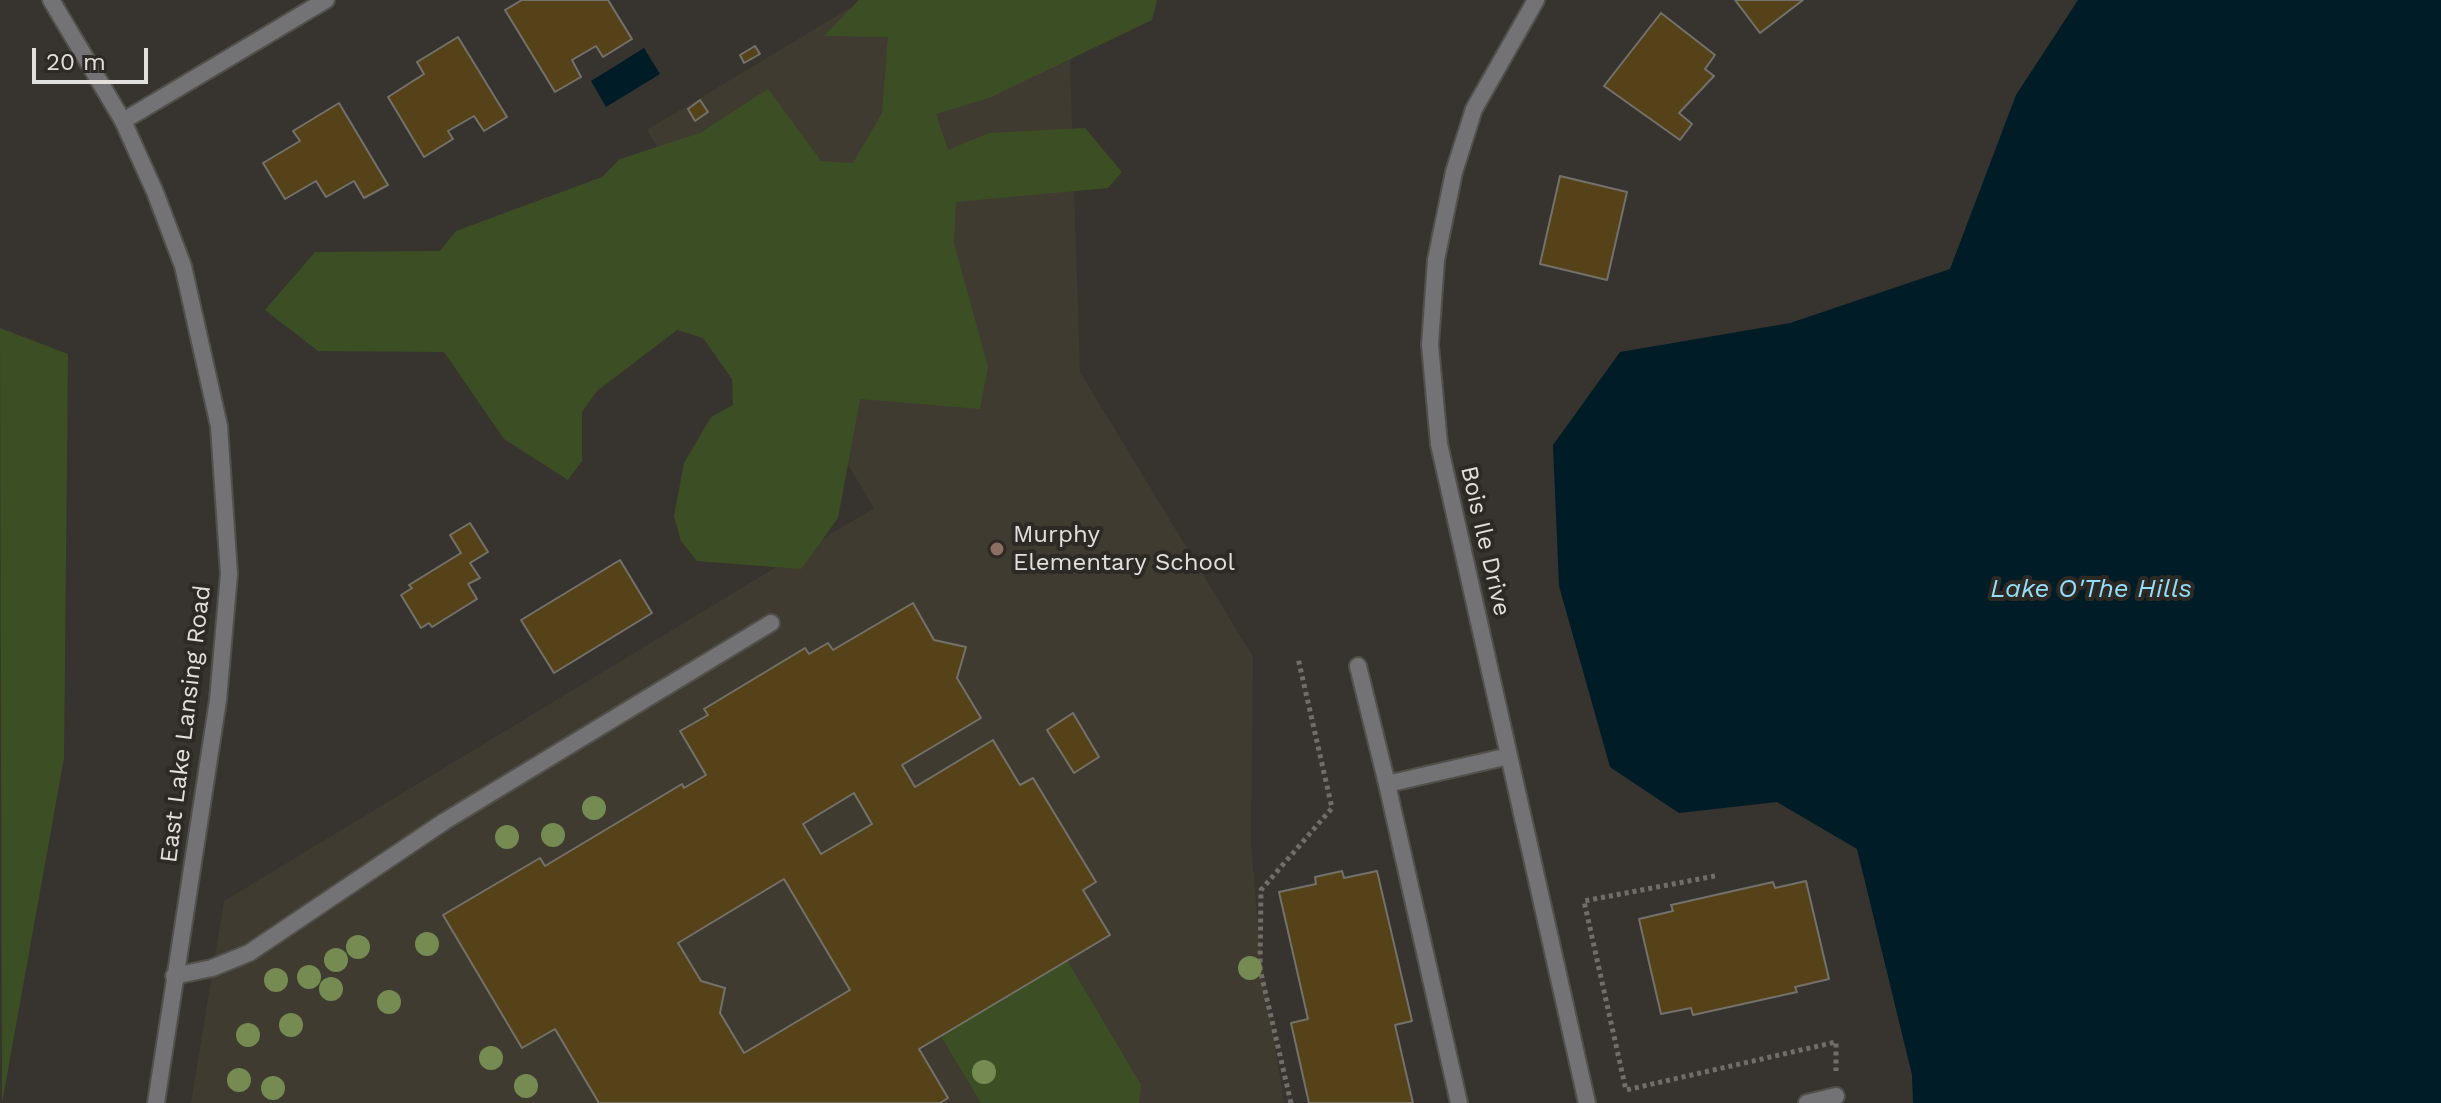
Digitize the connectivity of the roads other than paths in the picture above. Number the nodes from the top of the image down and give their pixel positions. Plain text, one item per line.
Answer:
1 (51, 0) edge
2 (326, 0) edge
3 (1536, 0) edge
4 (123, 121) junction
5 (771, 623) dead end
6 (1358, 666) dead end
7 (1509, 756) junction
8 (1387, 784) junction
9 (174, 976) junction
10 (1836, 1096) road end
11 (156, 1103) edge
12 (1459, 1103) edge
13 (1587, 1103) edge
14 (1807, 1103) edge

1 - 4 street, East Lake Lansing Road
2 - 4 street
3 - 7 street, Bois Ile Drive
4 - 9 street, East Lake Lansing Road
5 - 9 street
6 - 8 street
7 - 8 street
7 - 13 street, Bois Ile Drive
8 - 12 street
9 - 11 street, East Lake Lansing Road
10 - 14 street

